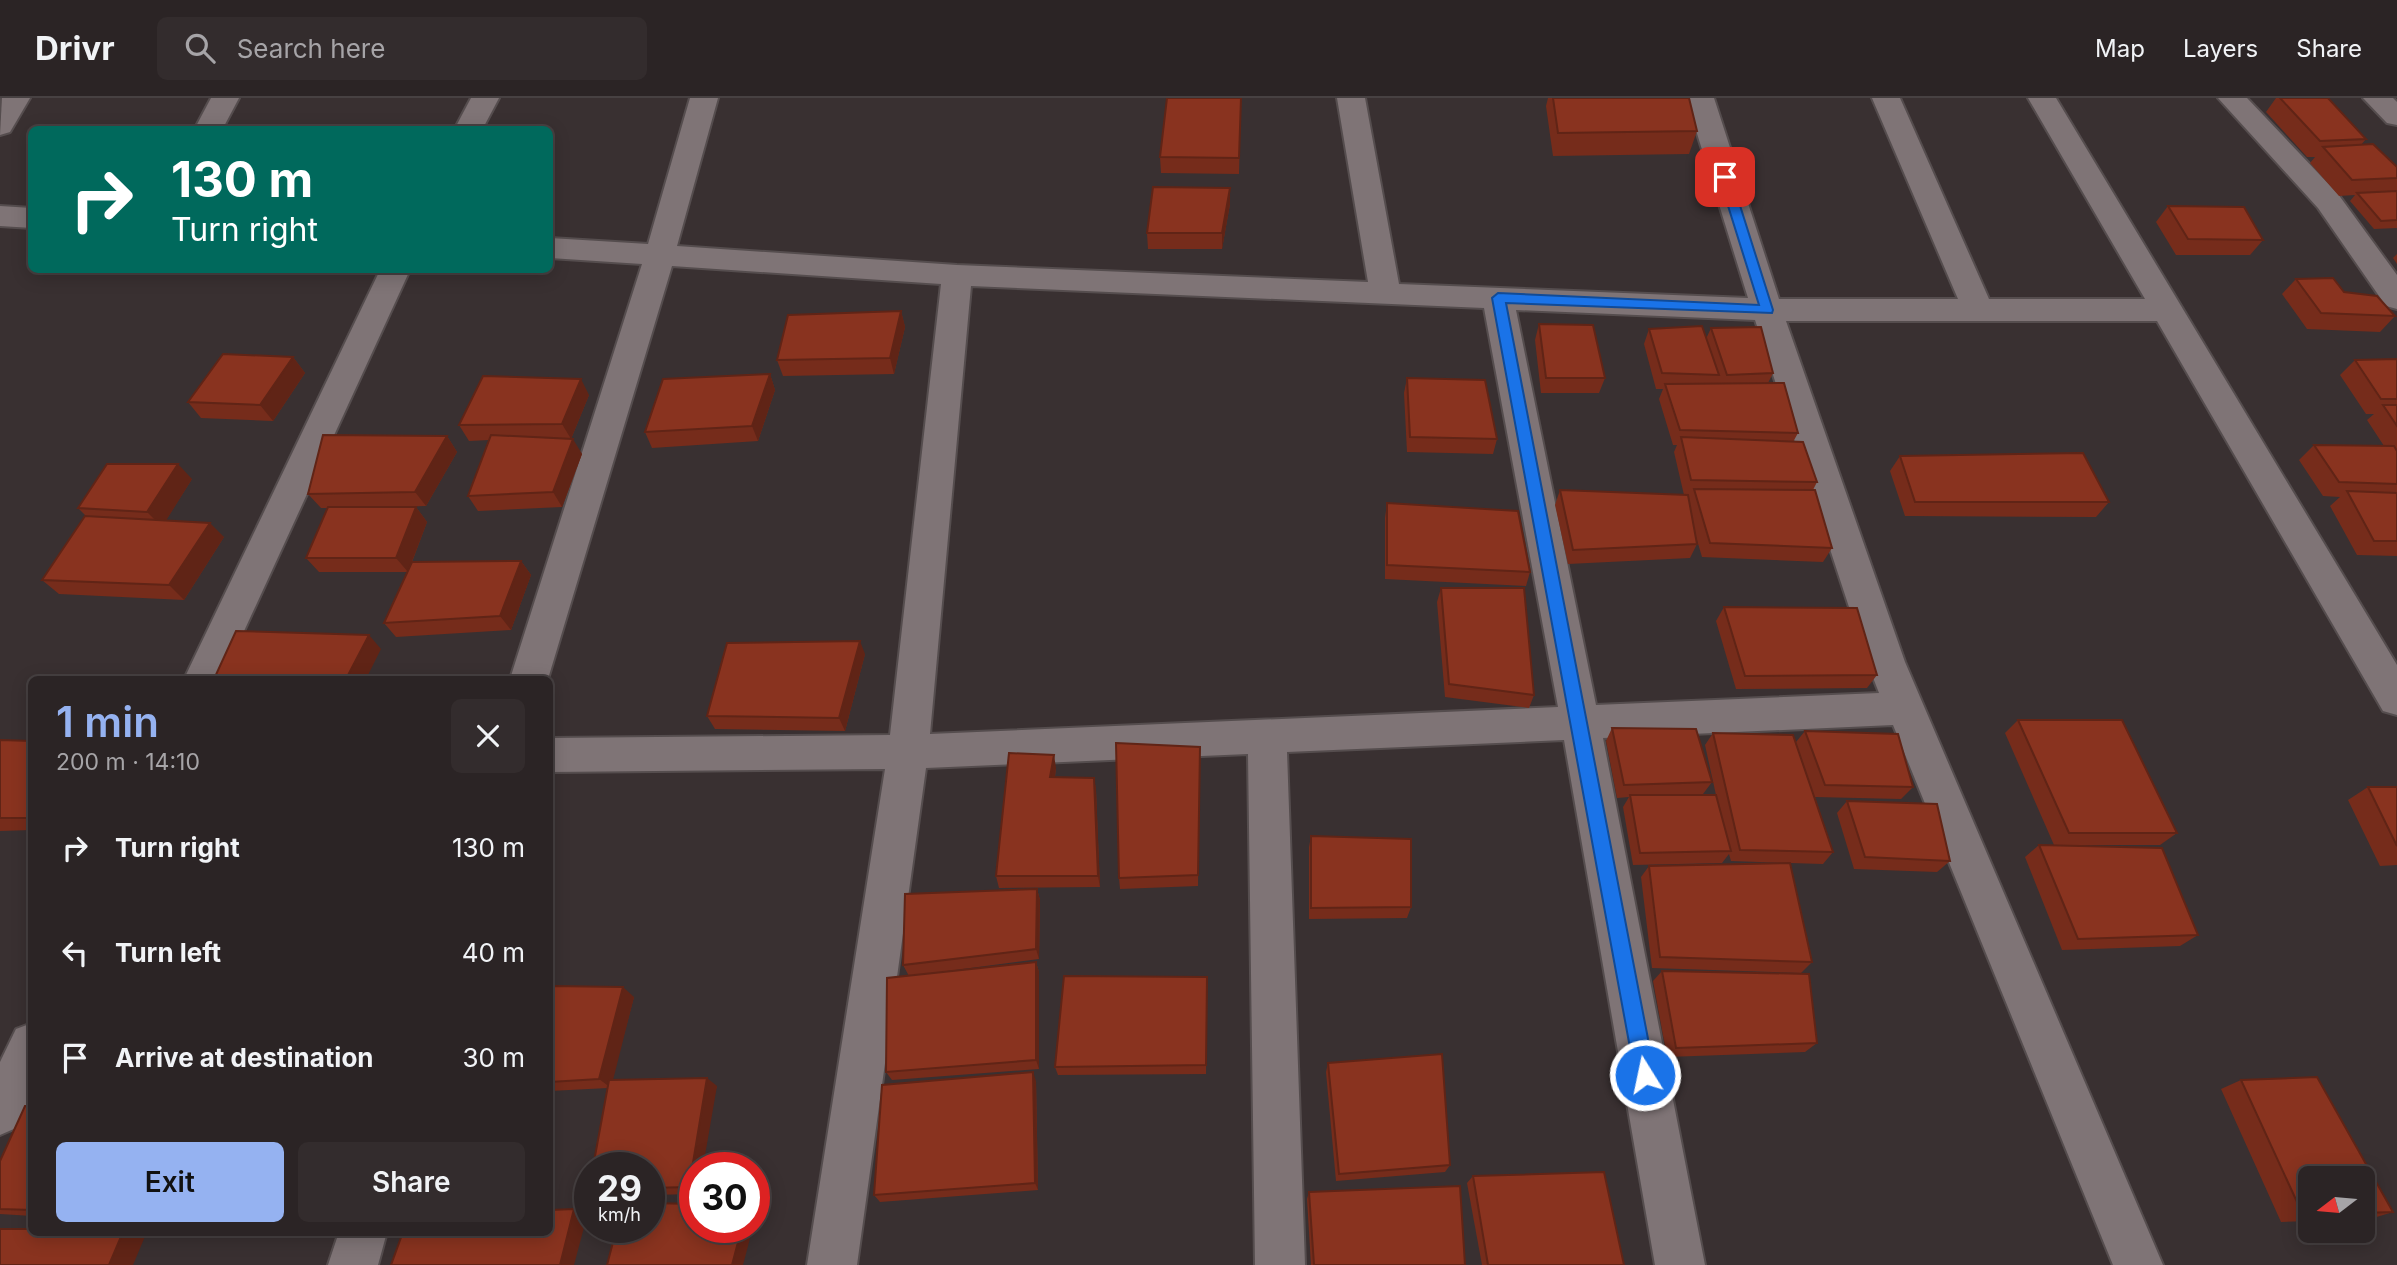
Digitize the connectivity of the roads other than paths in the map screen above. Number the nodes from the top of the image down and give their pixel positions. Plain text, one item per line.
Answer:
1 (16, 98) edge
2 (225, 98) edge
3 (485, 98) edge
4 (705, 98) edge
5 (1351, 98) edge
6 (1700, 98) edge
7 (1886, 98) edge
8 (2042, 98) edge
9 (2232, 98) edge
10 (2377, 98) edge
11 (2397, 117) edge
12 (0, 126) edge
13 (210, 126) edge
14 (470, 126) edge
15 (0, 216) edge
16 (28, 218) edge
17 (553, 248) edge
18 (660, 254) junction
19 (394, 273) edge
20 (957, 275) junction
21 (1385, 293) junction
22 (1498, 298) junction
23 (2397, 298) edge
24 (1767, 310) junction
25 (1978, 310) junction
26 (2165, 310) junction
27 (204, 676) edge
28 (530, 676) edge
29 (2397, 699) edge
30 (1906, 708) junction
31 (1580, 721) junction
32 (1267, 736) junction
33 (908, 752) junction
34 (553, 755) edge
35 (28, 1053) edge
36 (0, 1112) edge
37 (362, 1236) edge
38 (353, 1265) edge
39 (832, 1265) edge
40 (1280, 1265) edge
41 (1680, 1265) edge
42 (2138, 1265) edge

1 - 12 street
2 - 13 street
3 - 14 street
4 - 18 street
5 - 21 street
6 - 24 street
7 - 25 street
8 - 26 street
9 - 23 street
10 - 11 street
15 - 16 street
17 - 18 street
18 - 20 street
18 - 28 street
19 - 27 street
20 - 21 street
20 - 33 street
21 - 22 street
22 - 24 street
22 - 31 street
24 - 25 street
24 - 30 street
25 - 26 street
26 - 29 street
30 - 31 street
30 - 42 street
31 - 32 street
31 - 41 street
32 - 33 street
32 - 40 street
33 - 34 street
33 - 39 street
35 - 36 street
37 - 38 street

